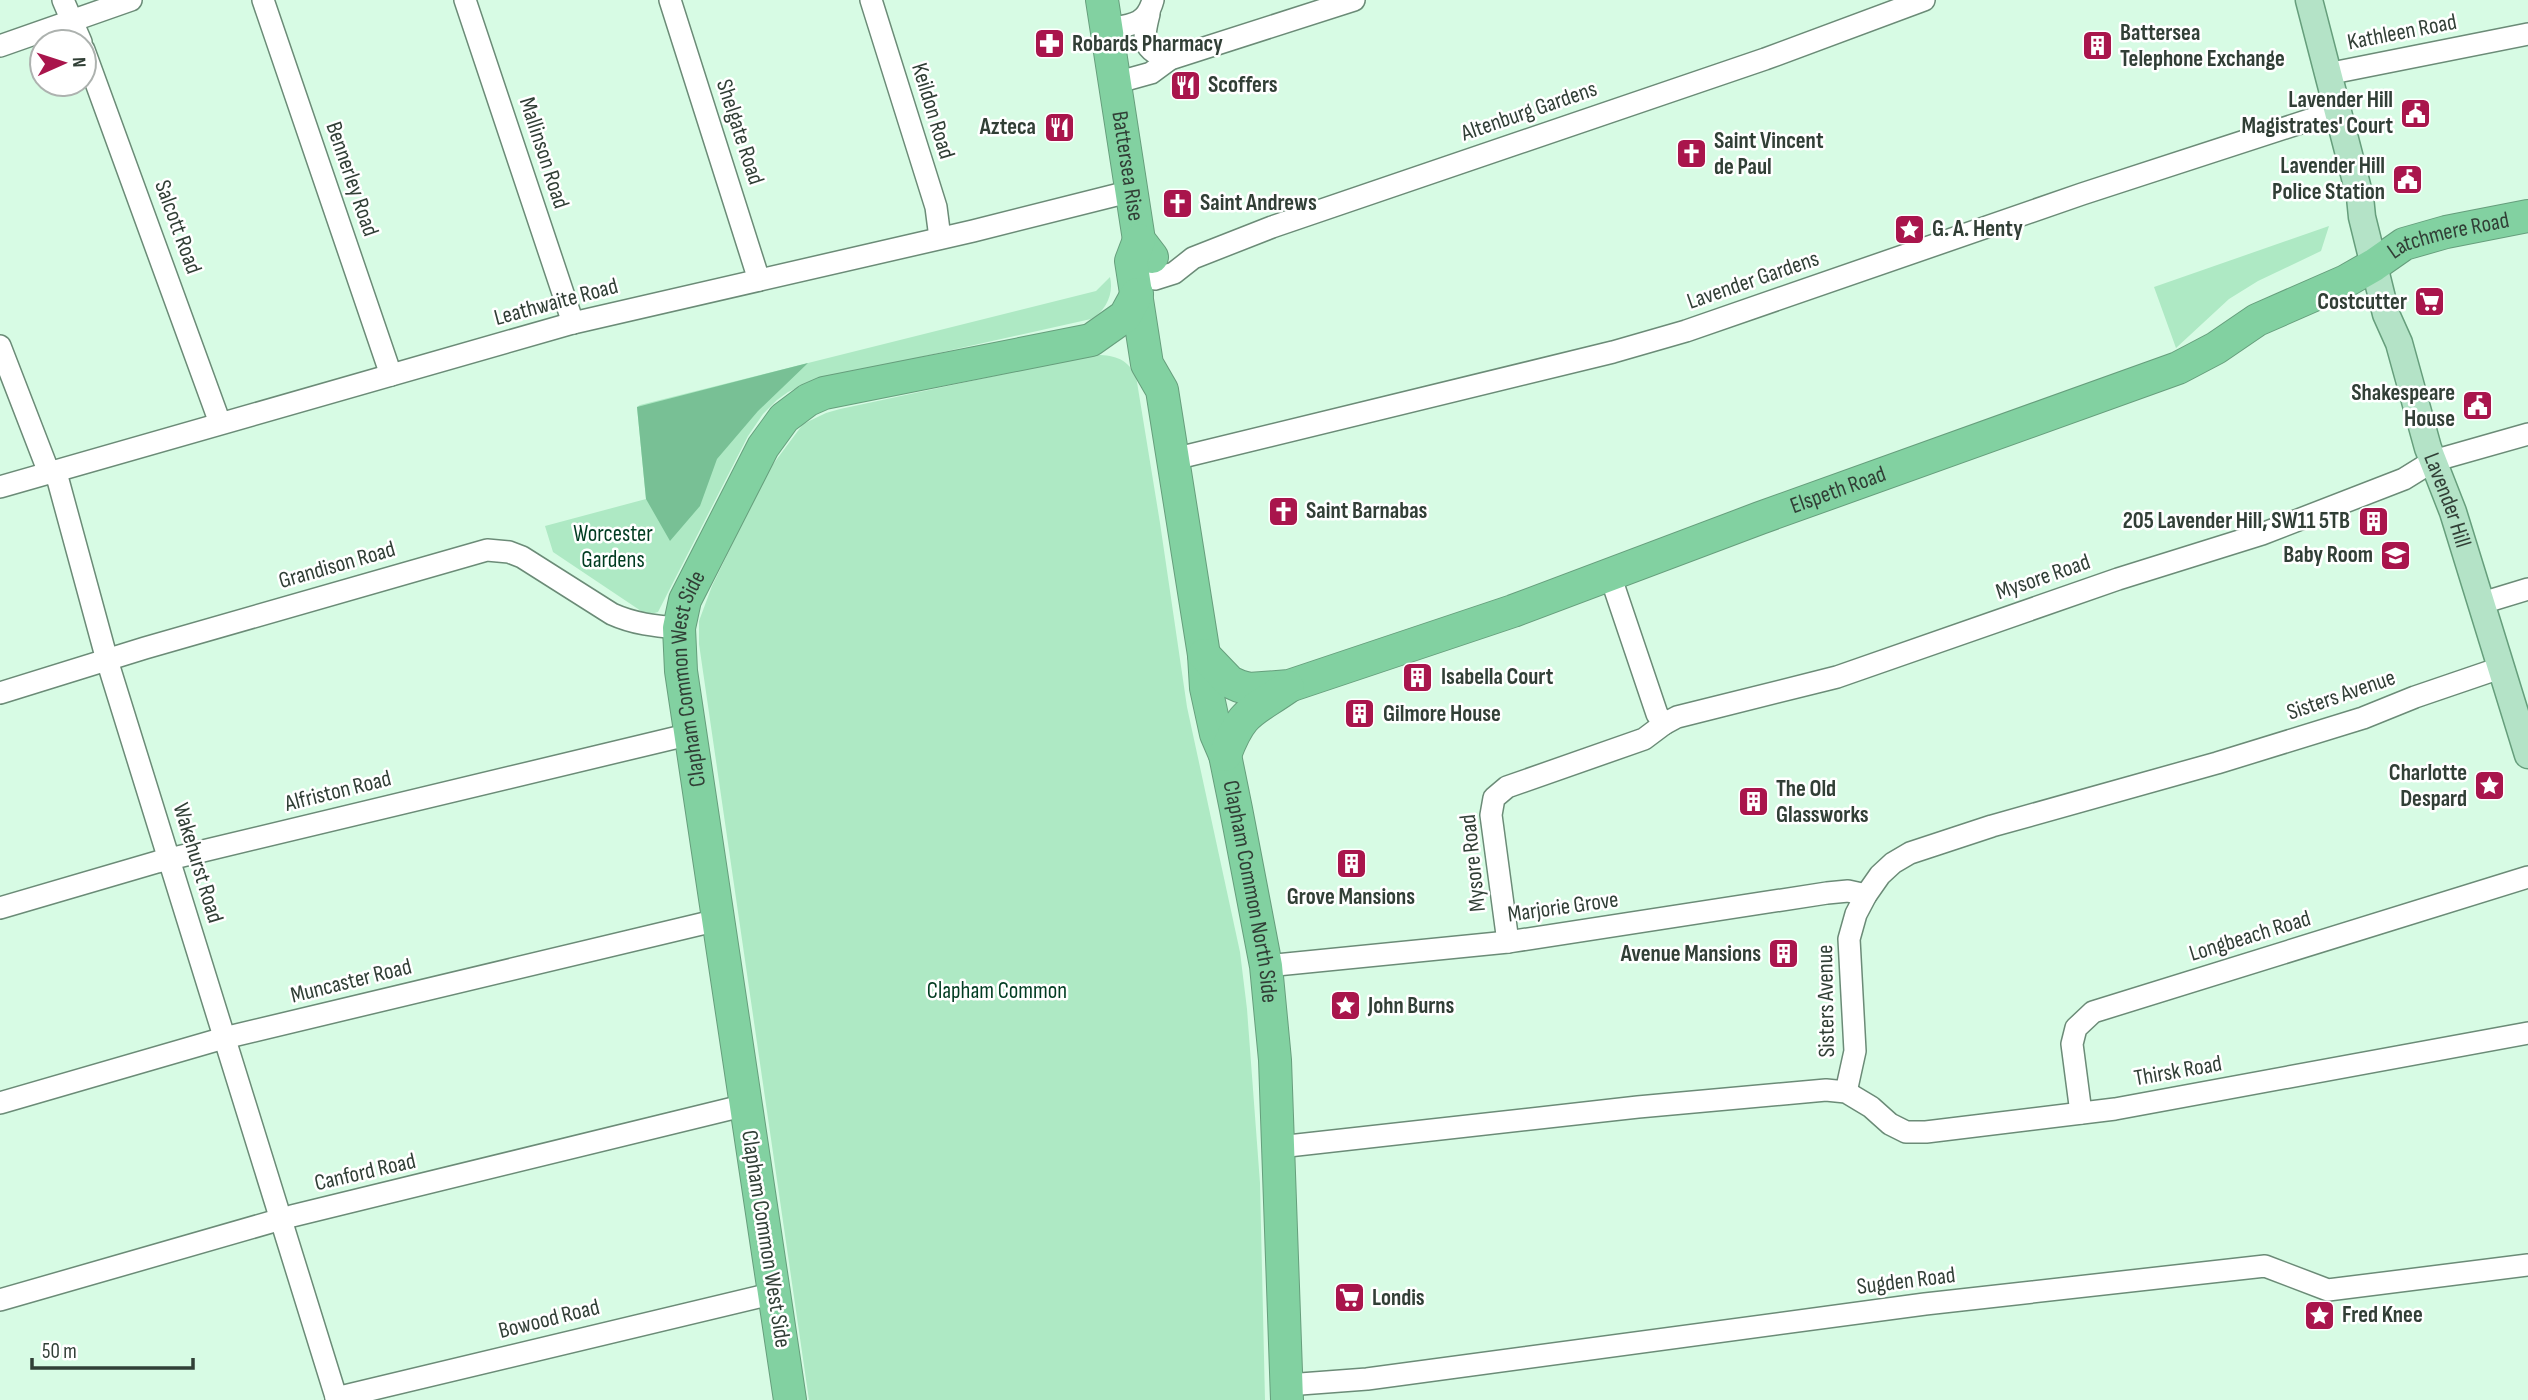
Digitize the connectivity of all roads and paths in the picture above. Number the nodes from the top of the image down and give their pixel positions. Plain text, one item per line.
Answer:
1 (64, 0) edge
2 (131, 0) edge
3 (263, 0) edge
4 (465, 0) edge
5 (670, 0) edge
6 (871, 0) edge
7 (1924, 0) edge
8 (2309, 0) edge
9 (1346, 2) edge
10 (1151, 7) edge
11 (1104, 14) edge
12 (73, 21) junction
13 (76, 28) edge
14 (2528, 34) edge
15 (0, 46) edge
16 (1170, 59) junction
17 (2327, 74) junction
18 (1115, 83) junction
19 (98, 88) edge
20 (2337, 111) junction
21 (1132, 191) junction
22 (2528, 216) edge
23 (940, 238) junction
24 (2374, 265) junction
25 (760, 280) junction
26 (1146, 287) junction
27 (573, 323) junction
28 (1091, 340) junction
29 (0, 346) edge
30 (1160, 358) junction
31 (391, 375) junction
32 (220, 423) junction
33 (2528, 434) edge
34 (1174, 459) junction
35 (2433, 461) junction
36 (53, 472) junction
37 (0, 487) edge
38 (1610, 575) junction
39 (2528, 589) edge
40 (2482, 603) junction
41 (679, 628) junction
42 (1204, 655) junction
43 (107, 660) junction
44 (2500, 668) junction
45 (1289, 686) junction
46 (0, 693) edge
47 (1664, 724) junction
48 (691, 734) junction
49 (2527, 747) edge
50 (1224, 755) junction
51 (170, 859) junction
52 (2528, 877) edge
53 (1866, 895) junction
54 (0, 908) edge
55 (718, 920) junction
56 (1508, 942) junction
57 (1266, 966) junction
58 (2528, 1032) edge
59 (224, 1038) junction
60 (1846, 1092) junction
61 (0, 1103) edge
62 (746, 1105) junction
63 (2081, 1114) junction
64 (1279, 1147) junction
65 (280, 1219) junction
66 (2528, 1265) edge
67 (775, 1293) junction
68 (0, 1300) edge
69 (1287, 1392) edge
70 (336, 1399) edge
71 (790, 1400) edge

1 - 12 street
2 - 12 street
3 - 31 street, Bennerley Road
4 - 27 street, Mallinson Road
5 - 25 street, Shelgate Road
6 - 23 street, Keildon Road
7 - 26 street, Altenburg Gardens
8 - 17 main road, Lavender Hill
9 - 16 street
10 - 11 street
10 - 16 street
11 - 18 highway, Battersea Rise
12 - 13 street
12 - 15 street
14 - 17 street, Kathleen Road
16 - 18 street
17 - 20 main road, Lavender Hill
18 - 21 highway, Battersea Rise
19 - 32 street, Salcott Road
20 - 24 main road, Lavender Hill
20 - 34 street, Lavender Gardens
21 - 23 street, Leathwaite Road
21 - 26 highway, Battersea Rise
22 - 24 highway, Latchmere Road
23 - 25 street, Leathwaite Road
24 - 35 main road, Lavender Hill
24 - 38 highway, Elspeth Road
25 - 27 street, Leathwaite Road
26 - 28 highway, Clapham Common West Side
26 - 30 highway, Battersea Rise
27 - 31 street, Leathwaite Road
28 - 30 highway
28 - 41 highway, Clapham Common West Side
29 - 36 street, Wakehurst Road
30 - 34 highway, Clapham Common North Side
31 - 32 street, Leathwaite Road
32 - 36 street, Leathwaite Road
33 - 35 street, Mysore Road
34 - 42 highway, Clapham Common North Side
35 - 40 main road, Lavender Hill
35 - 47 street, Mysore Road
36 - 37 street, Leathwaite Road
36 - 43 street, Wakehurst Road
38 - 45 highway, Elspeth Road
38 - 47 street
39 - 40 street
40 - 44 main road, Lavender Hill
41 - 43 street, Grandison Road
41 - 48 highway, Clapham Common West Side
42 - 45 highway, Elspeth Road
42 - 50 highway, Clapham Common North Side
43 - 46 street, Grandison Road
43 - 51 street, Wakehurst Road
44 - 49 main road, Lavender Hill
44 - 53 street, Sisters Avenue
45 - 50 highway, Elspeth Road
47 - 56 street, Mysore Road
48 - 51 street, Alfriston Road
48 - 55 highway, Clapham Common West Side
50 - 57 highway, Clapham Common North Side
51 - 54 street, Alfriston Road
51 - 59 street, Wakehurst Road
52 - 63 street, Longbeach Road
53 - 56 street, Marjorie Grove
53 - 60 street, Sisters Avenue
55 - 59 street, Muncaster Road
55 - 62 highway, Clapham Common West Side
56 - 57 street, Marjorie Grove
57 - 64 highway, Clapham Common North Side
58 - 63 street, Thirsk Road
59 - 61 street, Muncaster Road
59 - 65 street, Wakehurst Road
60 - 63 street, Thirsk Road
60 - 64 street, Sisters Avenue
62 - 65 street, Canford Road
62 - 67 highway, Clapham Common West Side
64 - 69 highway, Clapham Common North Side
65 - 68 street, Canford Road
65 - 70 street, Wakehurst Road
66 - 69 street, Sugden Road
67 - 70 street, Bowood Road
67 - 71 highway, Clapham Common West Side

